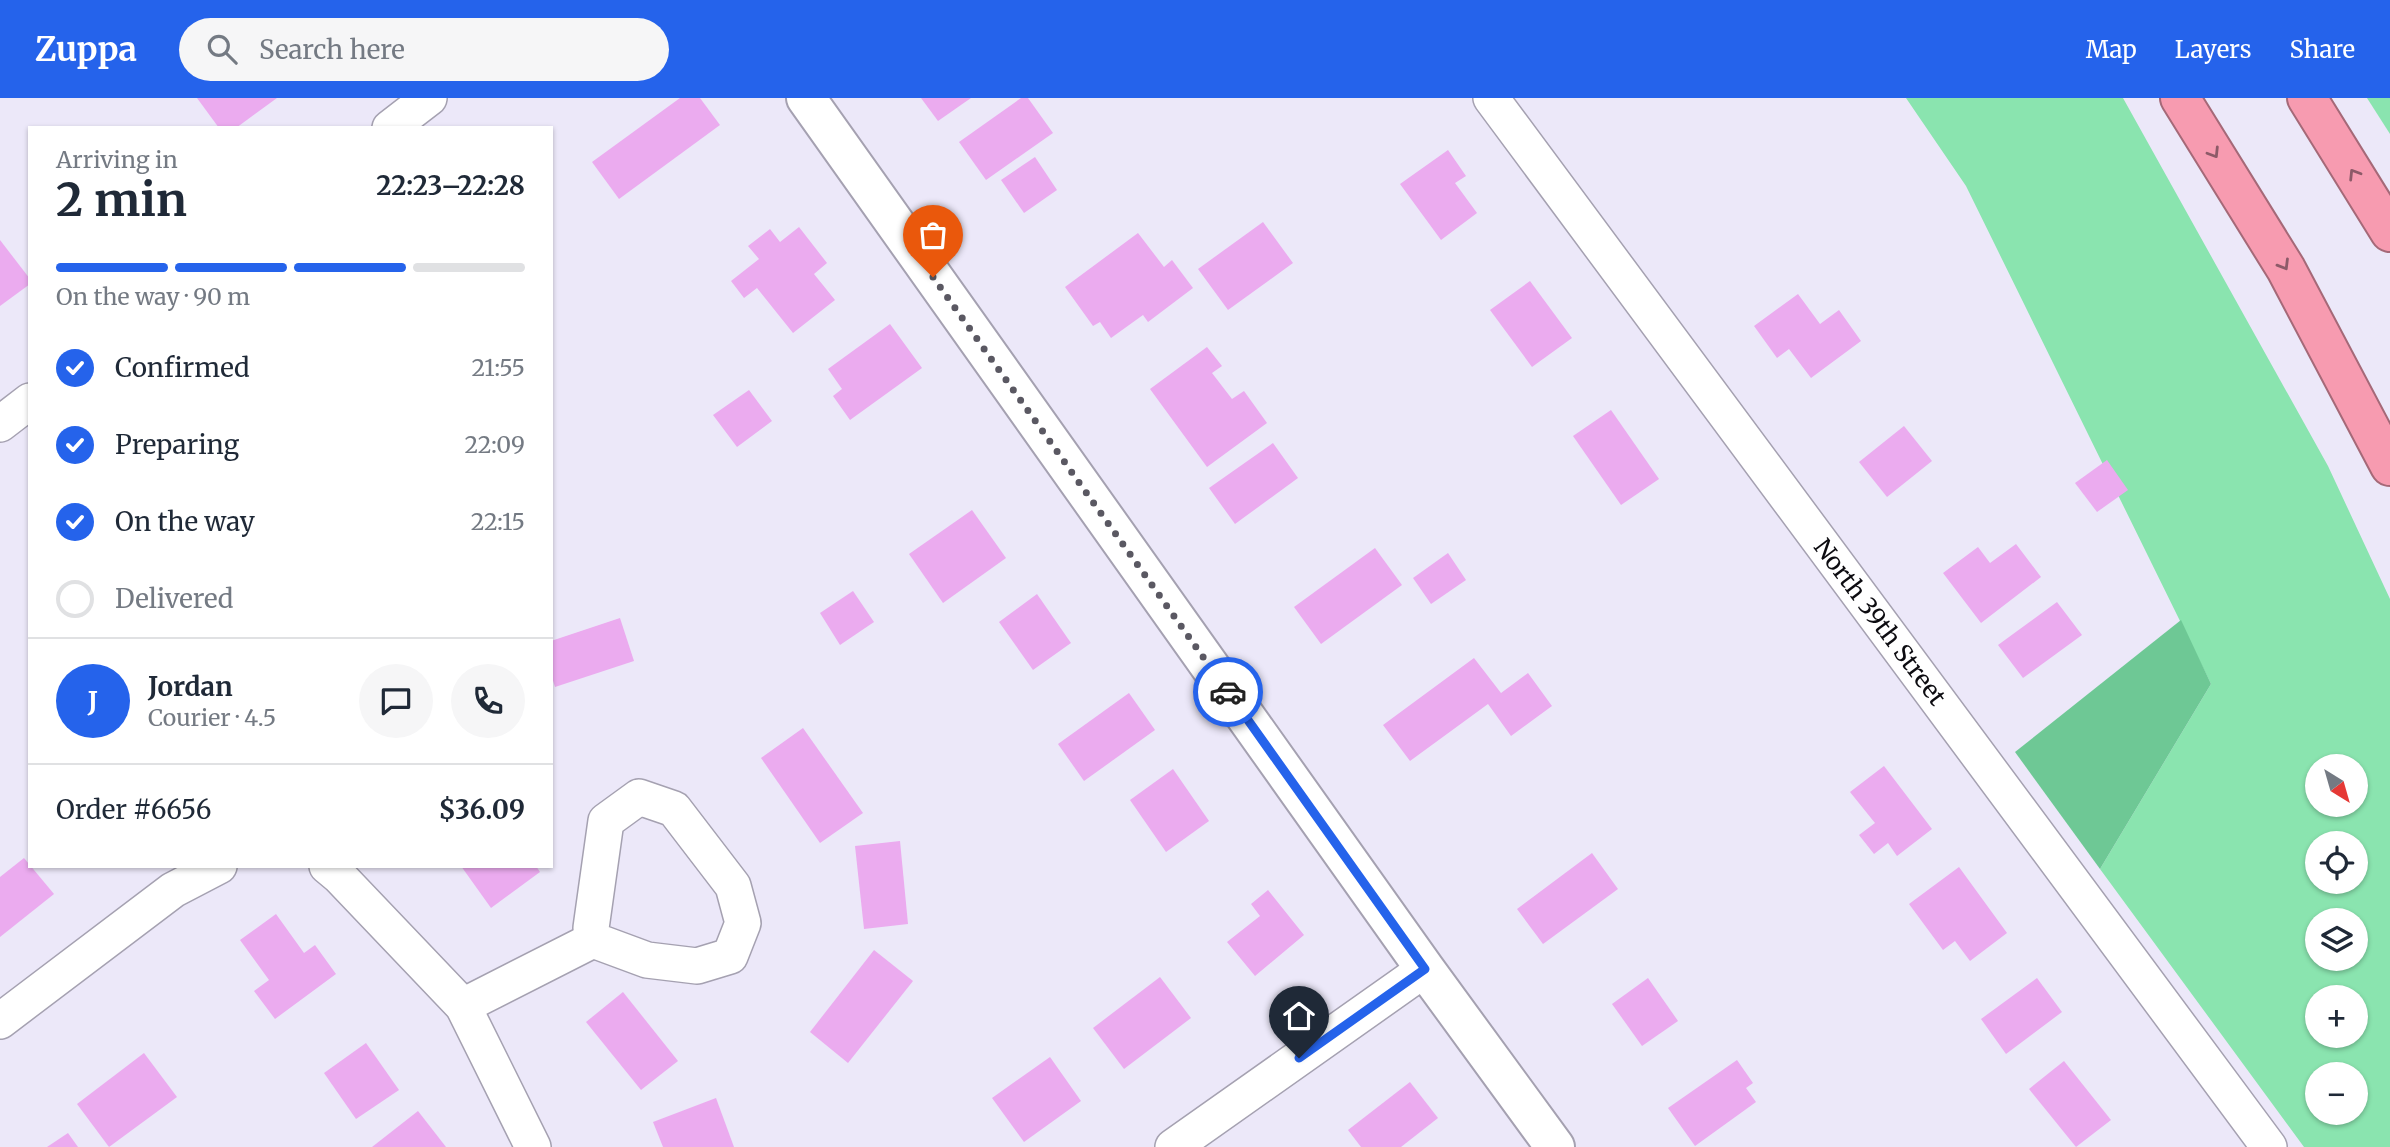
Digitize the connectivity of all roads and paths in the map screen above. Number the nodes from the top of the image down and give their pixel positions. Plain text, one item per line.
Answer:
1 (429, 98) edge
2 (806, 98) edge
3 (1491, 98) edge
4 (2180, 98) edge
5 (2307, 98) edge
6 (393, 126) edge
7 (2390, 232) edge
8 (28, 403) edge
9 (0, 424) edge
10 (2390, 466) edge
11 (215, 868) edge
12 (330, 868) edge
13 (593, 940) junction
14 (1425, 969) junction
15 (463, 1006) junction
16 (0, 1021) edge
17 (533, 1147) edge
18 (1173, 1147) edge
19 (1555, 1147) edge
20 (2269, 1147) edge

1 - 6 street
2 - 14 street
3 - 20 street, North 39th Street
4 -> 10 highway
7 -> 5 highway
8 - 9 street
11 - 16 street
12 - 15 street
13 - 13 street
13 - 15 street
14 - 18 street
14 - 19 street
15 - 17 street

